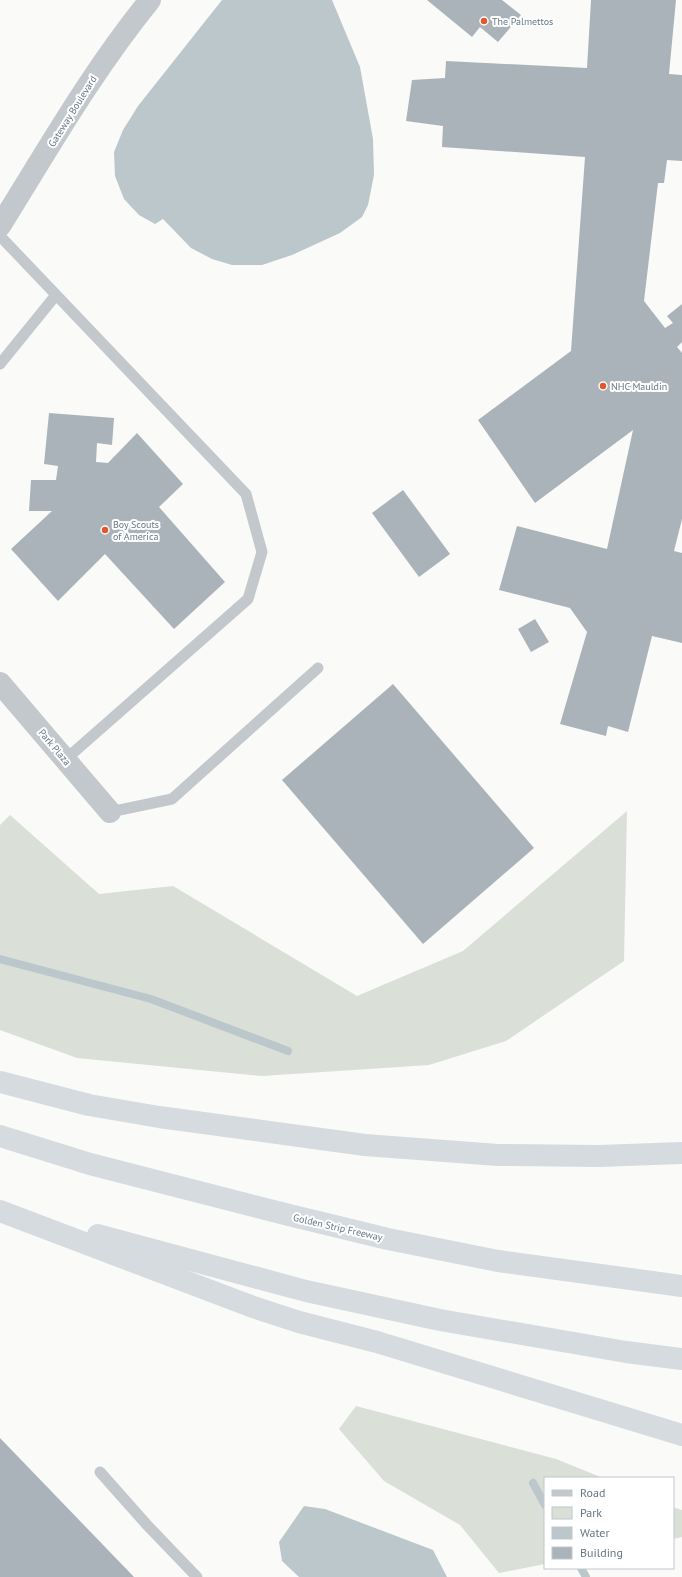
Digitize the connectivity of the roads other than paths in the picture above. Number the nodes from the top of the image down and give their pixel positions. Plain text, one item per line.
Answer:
1 (150, 0) edge
2 (0, 226) edge
3 (0, 236) edge
4 (56, 295) junction
5 (0, 364) edge
6 (318, 668) dead end
7 (0, 683) edge
8 (65, 760) junction
9 (110, 812) joint
10 (0, 1082) edge
11 (0, 1136) edge
12 (682, 1153) edge
13 (0, 1210) edge
14 (682, 1286) edge
15 (682, 1359) edge
16 (682, 1435) edge
17 (100, 1472) dead end
18 (197, 1577) edge

1 - 2 street, Gateway Boulevard
3 - 4 lane
4 - 5 lane
4 - 8 lane
6 - 9 lane
7 - 8 street, Park Plaza
8 - 9 street, Park Plaza
10 - 12 highway
11 - 14 highway, Golden Strip Freeway
13 - 15 highway
13 - 16 highway
17 - 18 lane

